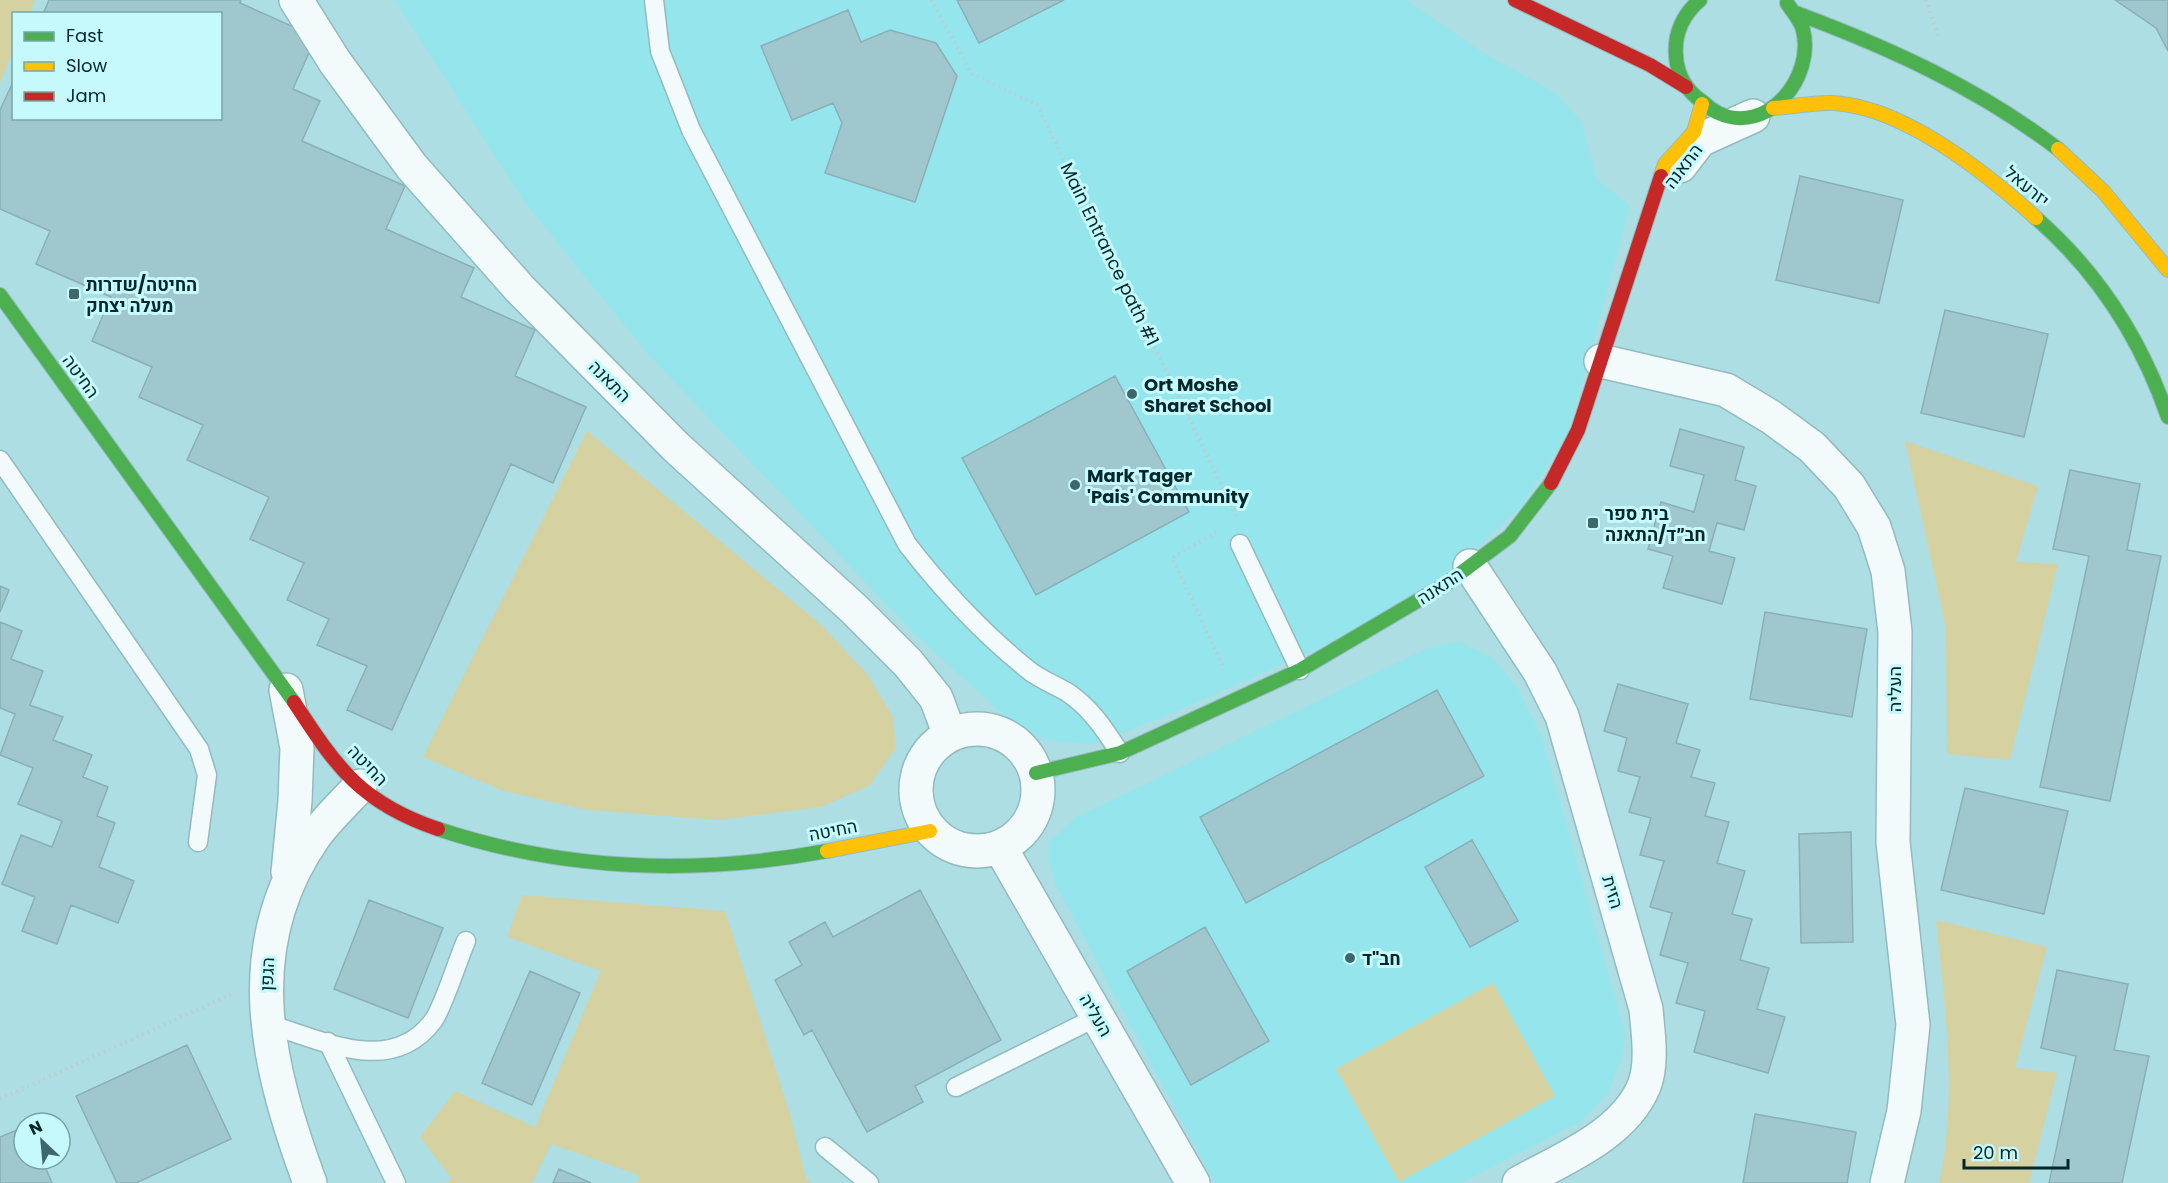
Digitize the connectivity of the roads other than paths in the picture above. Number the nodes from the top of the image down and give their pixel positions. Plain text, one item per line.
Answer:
1 (296, 0) edge
2 (654, 0) edge
3 (1515, 0) edge
4 (1700, 0) edge
5 (1784, 0) edge
6 (1796, 13) junction
7 (1686, 87) junction
8 (1702, 104) junction
9 (1763, 112) junction
10 (1653, 208) junction
11 (2168, 270) edge
12 (0, 295) edge
13 (1601, 361) junction
14 (2168, 417) edge
15 (0, 460) edge
16 (1240, 544) dead end
17 (1470, 566) junction
18 (1300, 670) junction
19 (286, 690) junction
20 (950, 735) junction
21 (1120, 753) junction
22 (1036, 773) junction
23 (360, 786) junction
24 (930, 831) junction
25 (198, 842) dead end
26 (1000, 847) junction
27 (286, 885) junction
28 (466, 941) dead end
29 (1097, 1017) junction
30 (268, 1024) junction
31 (328, 1042) junction
32 (956, 1087) dead end
33 (825, 1147) dead end
34 (310, 1183) edge
35 (396, 1183) edge
36 (869, 1183) edge
37 (1193, 1183) edge
38 (1519, 1183) edge
39 (1887, 1183) edge

1 - 20 street, התאנה
2 - 21 lane
3 - 7 street
4 - 7 street
5 - 6 street
6 - 9 street
6 - 11 street
7 - 8 street
8 - 9 street, יזרעאל
8 - 10 street, התאנה
9 - 10 street, התאנה
9 - 14 street, יזרעאל
10 - 13 street, התאנה
12 - 19 street, החיטה
13 - 17 street, התאנה
13 - 39 street, העליה
15 - 25 lane
16 - 18 lane
17 - 18 street, התאנה
17 - 38 street, הזית
18 - 21 street, התאנה
19 - 23 street, החיטה
19 - 27 street
20 - 22 street
20 - 24 street
21 - 22 street, התאנה
22 - 26 street
23 - 24 street, החיטה
23 - 27 street, הגפן
24 - 26 street
26 - 29 street, העליה
27 - 30 street, הגפן
28 - 31 lane
29 - 32 lane
29 - 37 street, העליה
30 - 31 lane
30 - 34 street, הגפן
31 - 35 lane
33 - 36 lane

